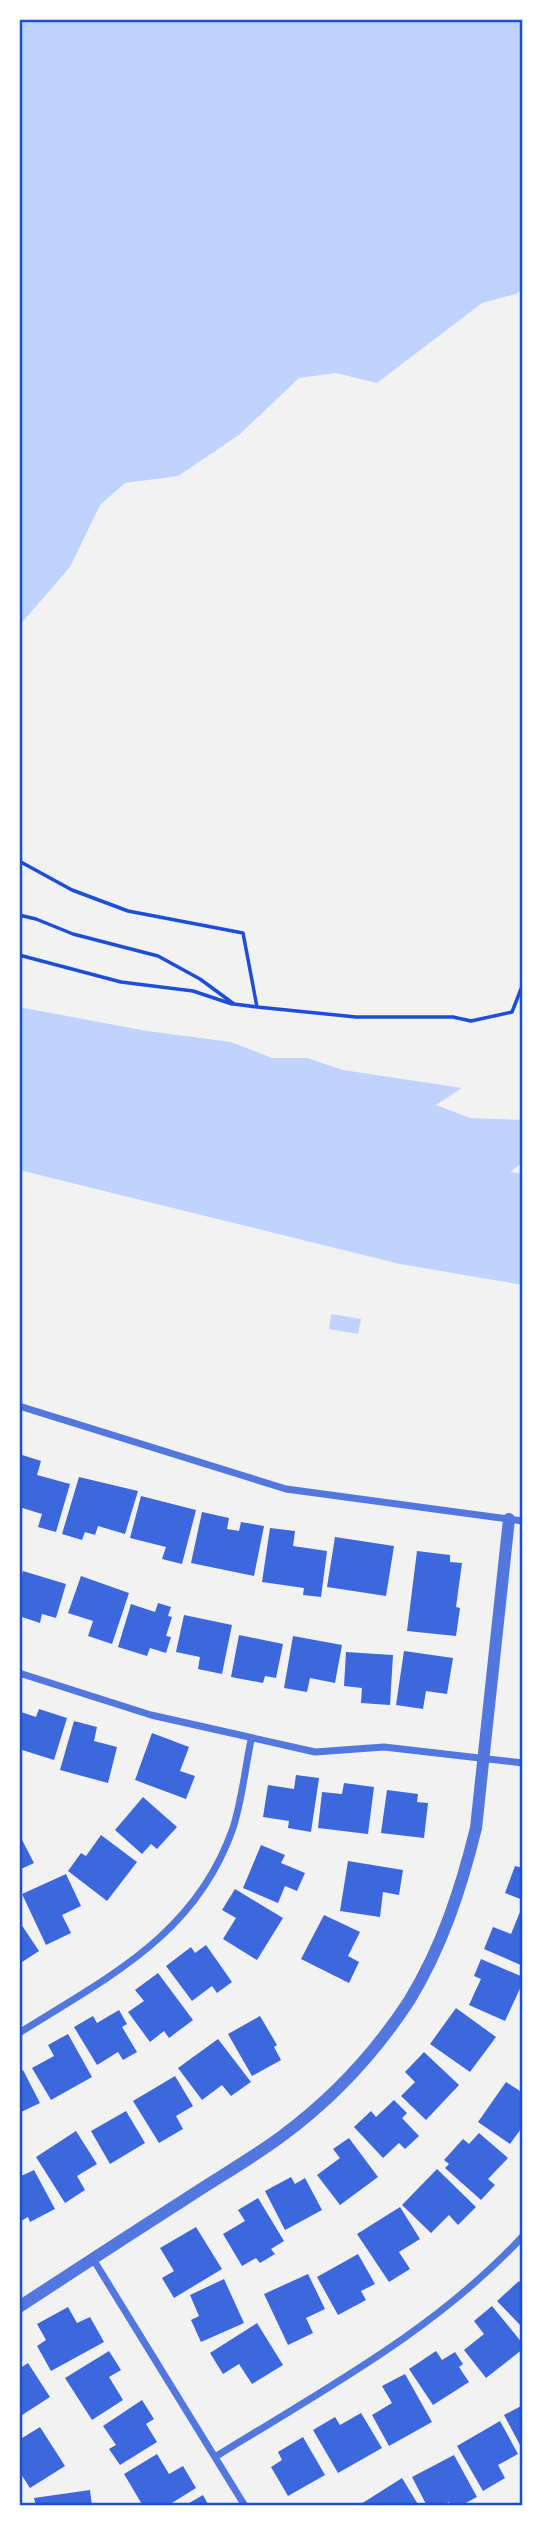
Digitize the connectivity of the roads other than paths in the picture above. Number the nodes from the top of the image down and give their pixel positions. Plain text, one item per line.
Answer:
1 (19, 1406) edge
2 (509, 1519) junction
3 (523, 1521) edge
4 (19, 1674) edge
5 (251, 1740) junction
6 (484, 1759) junction
7 (523, 1763) edge
8 (19, 2033) edge
9 (523, 2236) edge
10 (93, 2259) junction
11 (19, 2307) edge
12 (215, 2457) junction
13 (245, 2506) edge

1 - 2 street
2 - 3 street
2 - 6 street
4 - 5 street
5 - 6 street
5 - 8 street
6 - 7 street
6 - 10 street
9 - 12 street
10 - 11 street
10 - 12 street
12 - 13 street

